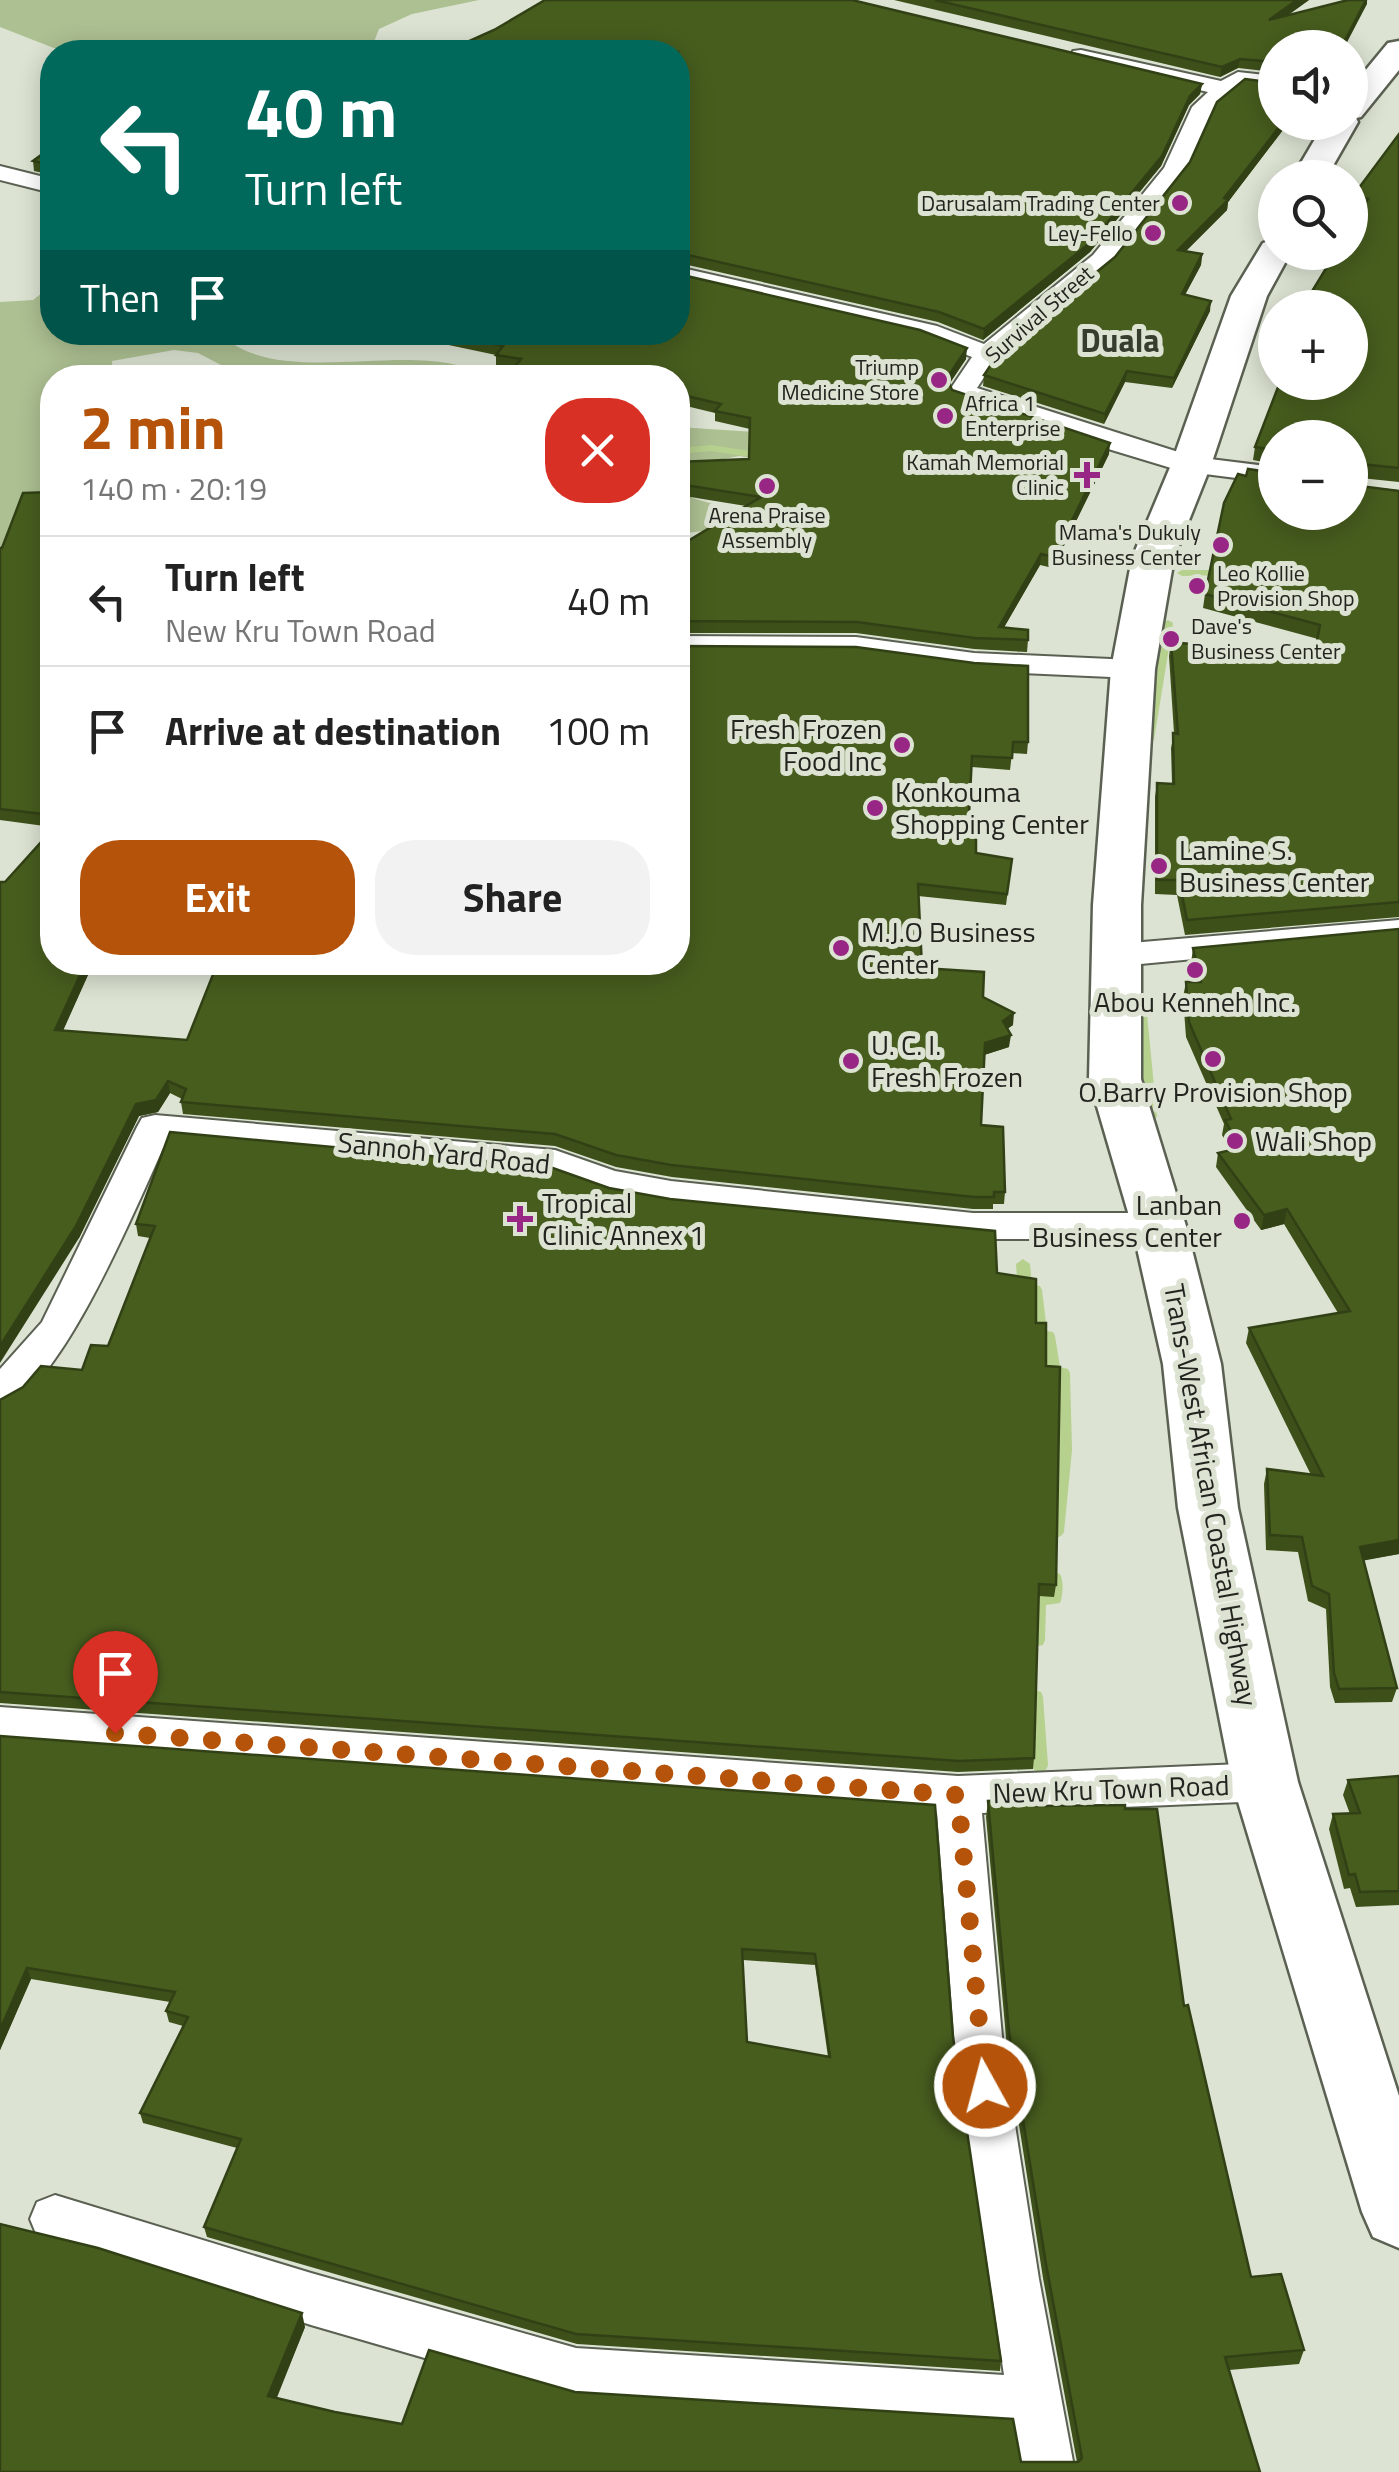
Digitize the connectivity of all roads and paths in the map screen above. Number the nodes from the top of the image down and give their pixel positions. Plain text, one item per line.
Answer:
1 (1399, 50) edge
2 (1060, 51) edge
3 (1258, 81) edge
4 (1368, 85) edge
5 (1225, 88) junction
6 (5, 178) edge
7 (40, 184) edge
8 (1264, 270) edge
9 (690, 277) edge
10 (987, 354) junction
11 (1190, 465) junction
12 (1258, 473) edge
13 (690, 645) edge
14 (1132, 670) junction
15 (1399, 930) edge
16 (1119, 955) junction
17 (1159, 1226) junction
18 (0, 1395) edge
19 (0, 1724) edge
20 (1266, 1782) junction
21 (958, 1795) junction
22 (1399, 2212) edge
23 (56, 2219) dead end
24 (1036, 2404) junction
25 (1048, 2472) edge

1 - 4 highway
2 - 5 street
3 - 5 street
5 - 10 street, Survival Street
6 - 7 street
8 - 11 highway, Trans-West African Coastal Highway
9 - 10 street
10 - 11 street, Survival Street
11 - 12 street
11 - 14 highway, Trans-West African Coastal Highway
13 - 14 street
14 - 16 highway, Trans-West African Coastal Highway
15 - 16 street
16 - 17 highway, Trans-West African Coastal Highway
17 - 18 street, Sannoh Yard Road
17 - 20 highway, Trans-West African Coastal Highway
19 - 21 street, New Kru Town Road
20 - 21 street, New Kru Town Road
20 - 22 highway, Trans-West African Coastal Highway
21 - 24 street
23 - 24 street
24 - 25 street

